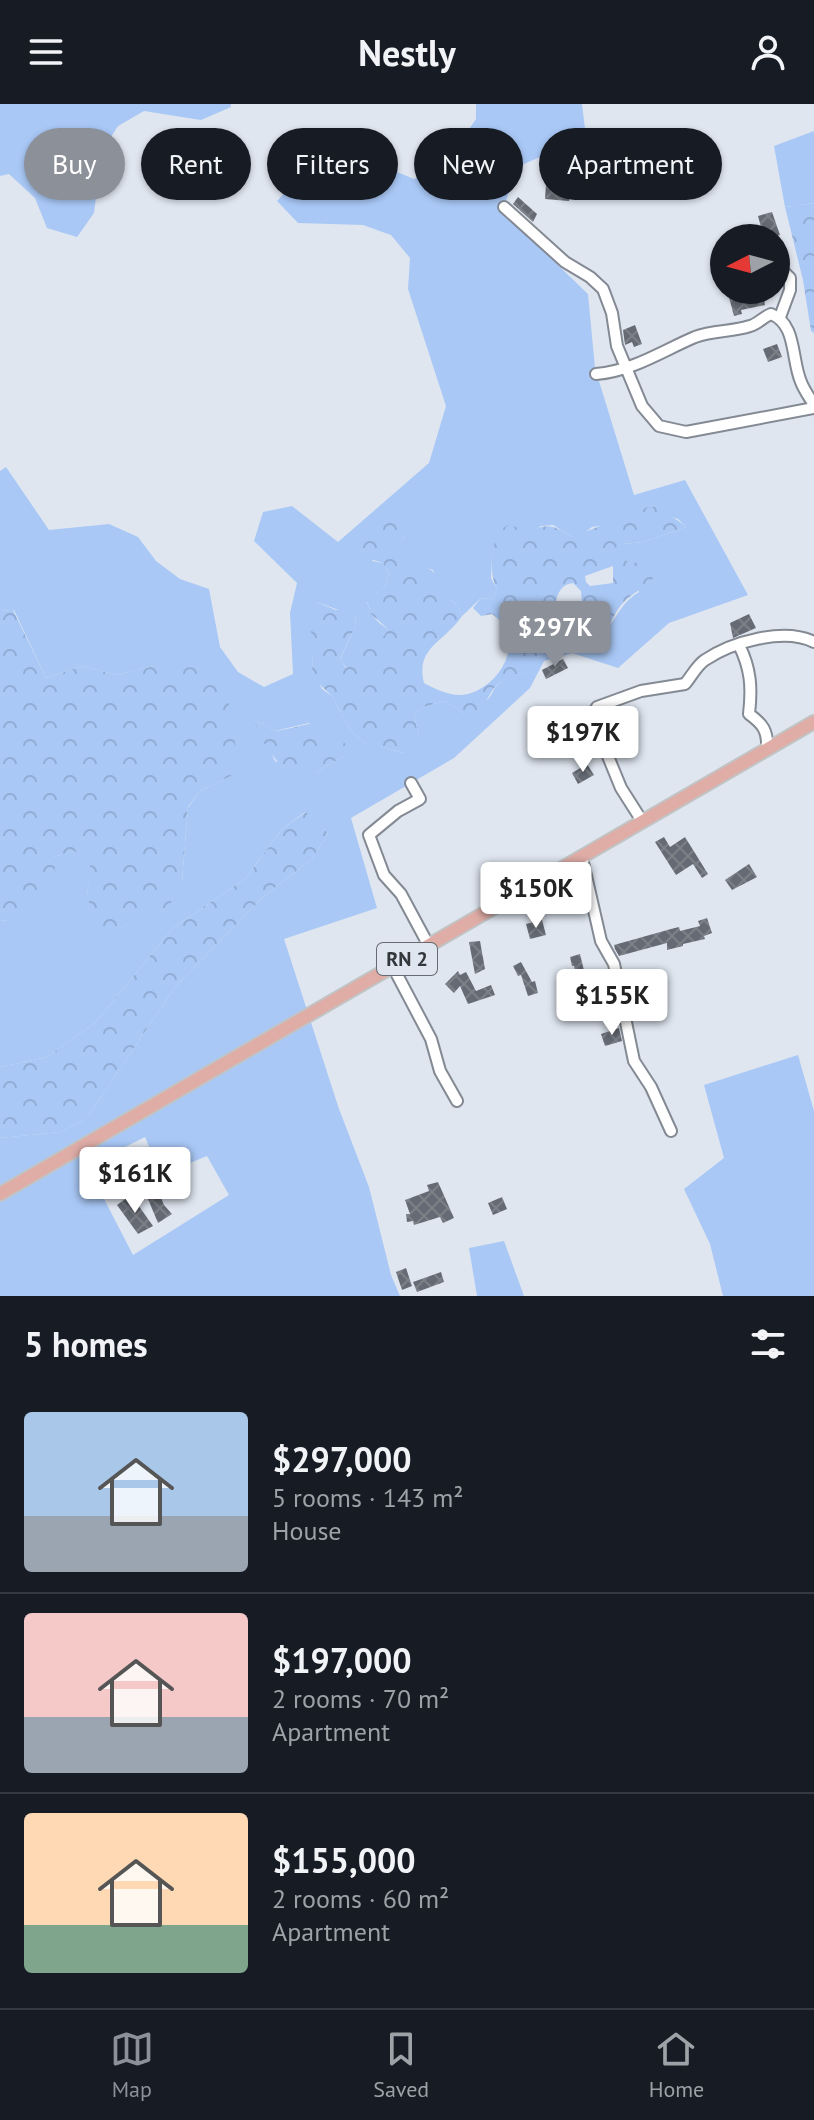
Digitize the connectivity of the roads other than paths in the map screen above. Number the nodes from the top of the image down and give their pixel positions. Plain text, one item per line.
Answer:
1 (504, 207) dead end
2 (785, 304) edge
3 (780, 317) junction
4 (626, 368) junction
5 (596, 374) dead end
6 (814, 406) edge
7 (814, 642) edge
8 (739, 645) junction
9 (814, 722) edge
10 (767, 749) junction
11 (411, 783) dead end
12 (642, 821) junction
13 (582, 858) junction
14 (429, 946) junction
15 (393, 967) junction
16 (457, 1101) dead end
17 (671, 1131) dead end
18 (0, 1194) edge

1 - 4 street
2 - 3 street
3 - 4 street
3 - 6 street
4 - 5 street
4 - 6 street
7 - 8 street
8 - 10 street
8 - 12 street
9 - 10 main road, RN 2
10 - 12 main road, RN 2
11 - 14 street
12 - 13 main road, RN 2
13 - 14 main road, RN 2
13 - 17 street
14 - 15 main road, RN 2
15 - 16 street
15 - 18 main road, RN 2

